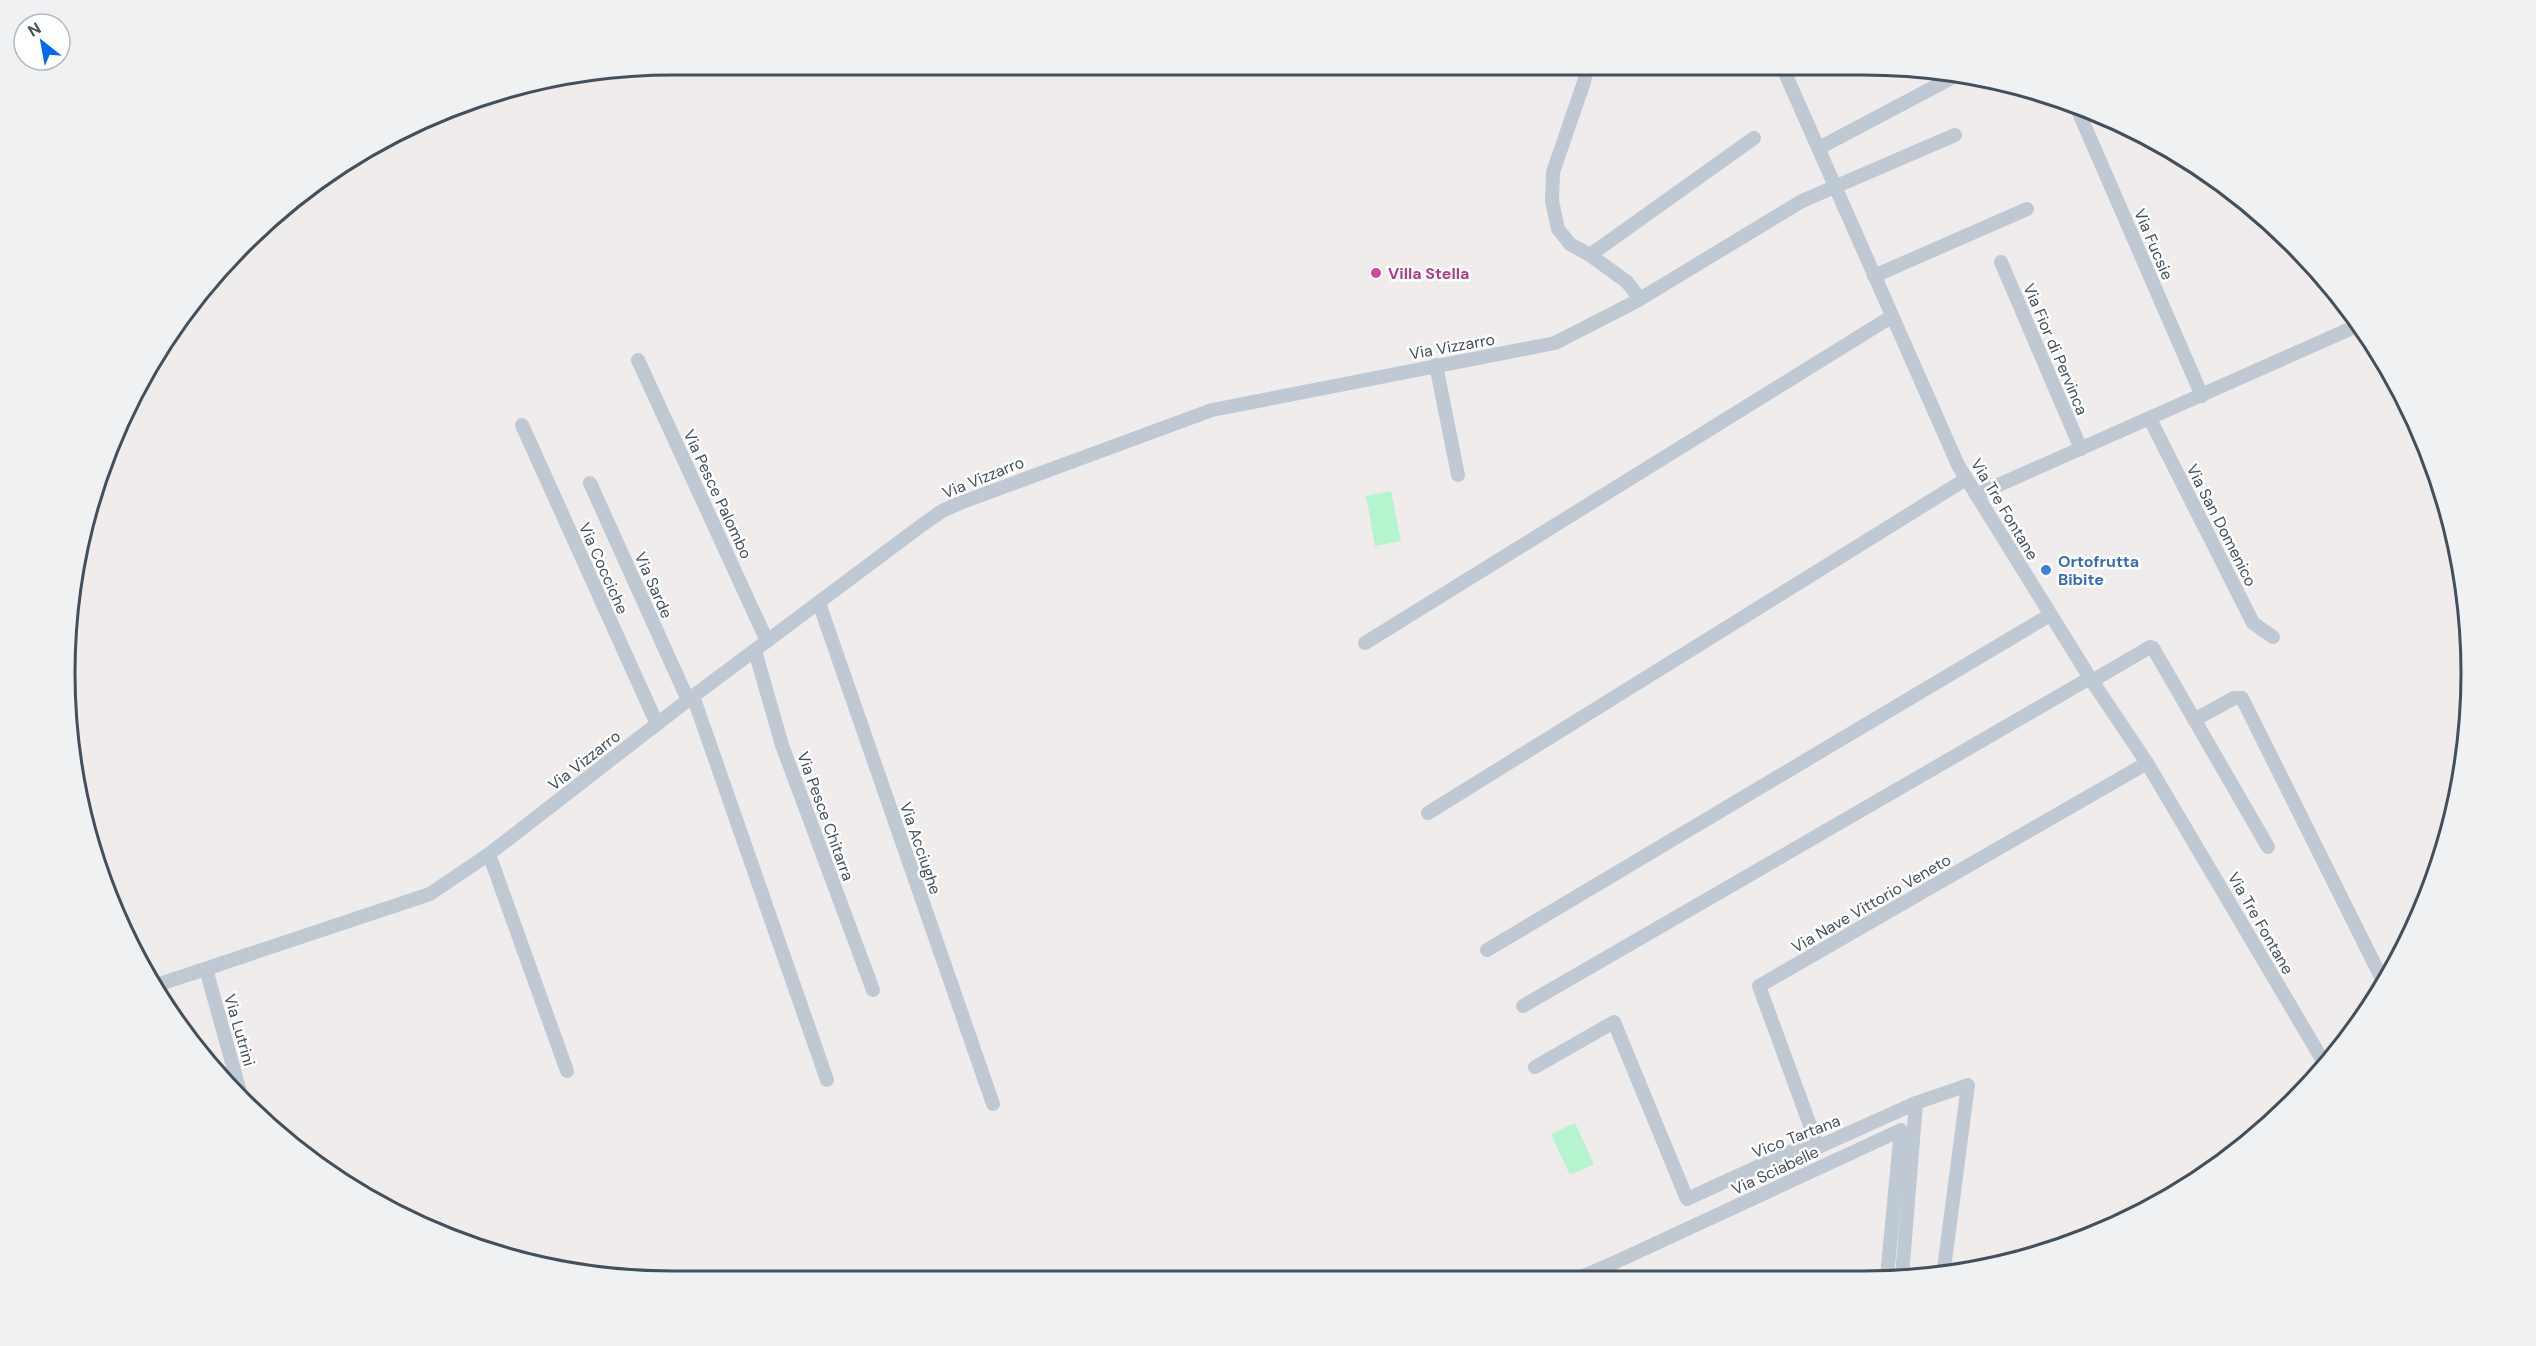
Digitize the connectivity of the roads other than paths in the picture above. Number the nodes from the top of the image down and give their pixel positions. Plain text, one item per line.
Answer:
1 (1585, 75) edge
2 (1786, 75) edge
3 (1946, 81) edge
4 (2081, 117) edge
5 (1954, 135) dead end
6 (1754, 138) dead end
7 (1819, 148) junction
8 (1835, 186) junction
9 (2027, 209) dead end
10 (1590, 255) junction
11 (2001, 262) dead end
12 (1874, 276) junction
13 (1640, 299) junction
14 (1891, 317) junction
15 (2352, 329) edge
16 (638, 360) dead end
17 (1436, 365) junction
18 (2202, 396) junction
19 (2150, 419) junction
20 (522, 425) dead end
21 (2081, 449) junction
22 (1458, 475) dead end
23 (1966, 479) junction
24 (590, 483) dead end
25 (1976, 495) junction
26 (819, 603) junction
27 (2050, 615) junction
28 (2273, 637) dead end
29 (768, 641) junction
30 (1365, 643) dead end
31 (754, 651) junction
32 (2091, 679) junction
33 (691, 698) junction
34 (2194, 720) junction
35 (657, 724) junction
36 (2147, 763) junction
37 (1428, 813) dead end
38 (2268, 847) dead end
39 (489, 854) junction
40 (1487, 950) dead end
41 (206, 969) junction
42 (2380, 974) edge
43 (162, 983) edge
44 (873, 990) dead end
45 (1523, 1006) dead end
46 (2321, 1057) edge
47 (1534, 1067) dead end
48 (567, 1071) dead end
49 (827, 1080) dead end
50 (237, 1082) edge
51 (1916, 1103) junction
52 (993, 1104) dead end
53 (1818, 1147) junction
54 (1944, 1265) edge
55 (1888, 1270) edge
56 (1902, 1270) edge
57 (1612, 1271) edge

1 - 10 street
2 - 7 street, Via Tre Fontane
3 - 7 street
4 - 18 street, Via Fucsie
5 - 8 street, Via Vizzarro
6 - 10 street
7 - 8 street, Via Tre Fontane
8 - 12 street, Via Tre Fontane
8 - 13 street, Via Vizzarro
9 - 12 street
10 - 13 street
11 - 21 street, Via Fior di Pervinca
12 - 14 street, Via Tre Fontane
13 - 17 street, Via Vizzarro
14 - 23 street, Via Tre Fontane
14 - 30 street
15 - 18 street
16 - 29 street, Via Pesce Palombo
17 - 22 street
17 - 26 street, Via Vizzarro
18 - 19 street
19 - 21 street
19 - 28 street, Via San Domenico
20 - 35 street, Via Cocciche
21 - 25 street
23 - 25 street, Via Tre Fontane
23 - 37 street
24 - 33 street, Via Sarde
25 - 27 street, Via Tre Fontane
26 - 29 street, Via Vizzarro
26 - 52 street, Via Acciughe
27 - 32 street, Via Tre Fontane
27 - 40 street
29 - 31 street, Via Vizzarro
31 - 33 street, Via Vizzarro
31 - 44 street, Via Pesce Chitarra
32 - 34 street
32 - 36 street, Via Tre Fontane
32 - 45 street
33 - 35 street, Via Vizzarro
33 - 49 street, Via Sarde
34 - 38 street
34 - 42 street
35 - 39 street, Via Vizzarro
36 - 46 street, Via Tre Fontane
36 - 53 street, Via Nave Vittorio Veneto
39 - 41 street, Via Vizzarro
39 - 48 street
41 - 43 street, Via Vizzarro
41 - 50 street, Via Lutrini
47 - 53 street, Vico Tartana
51 - 53 street, Vico Tartana
51 - 54 street, Vico Tartana
51 - 56 street
55 - 57 street, Via Sciabelle

